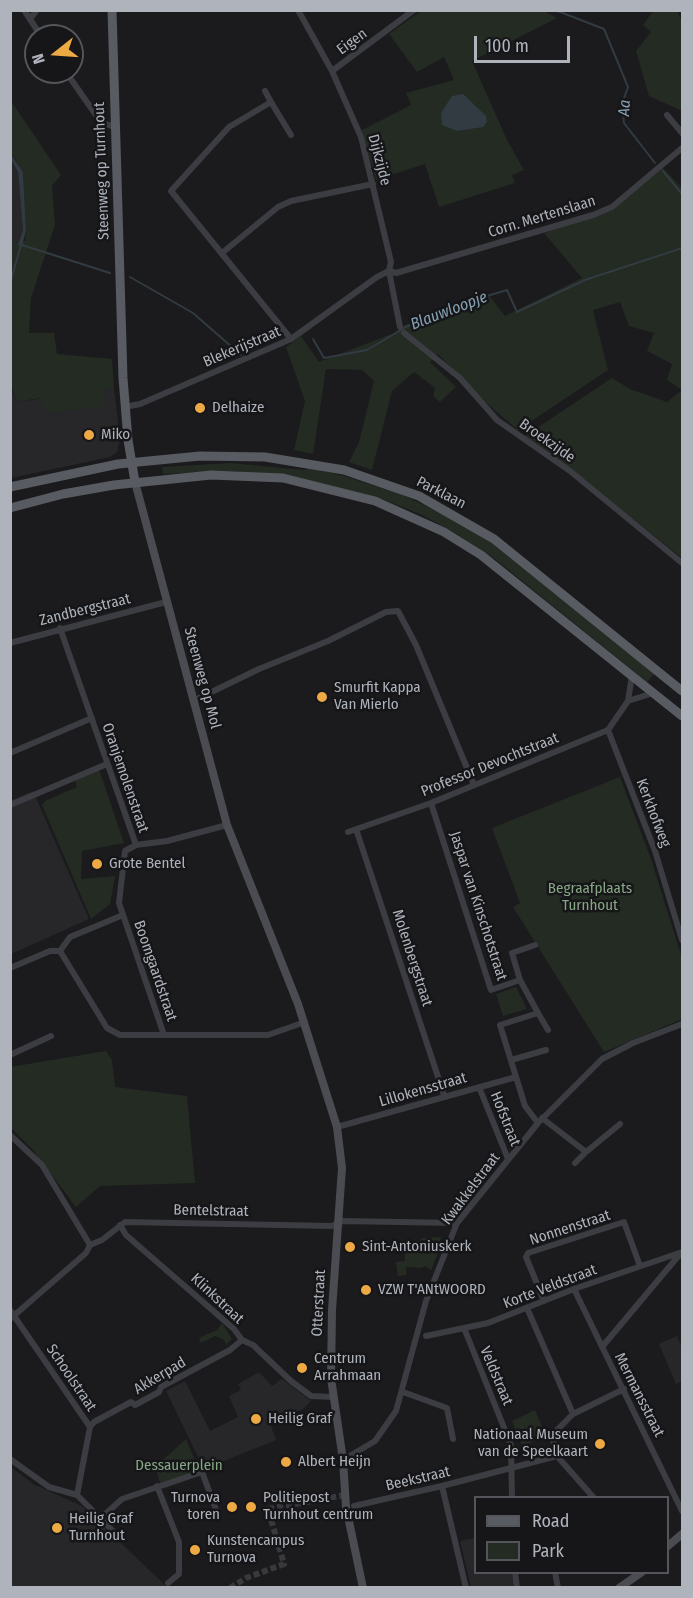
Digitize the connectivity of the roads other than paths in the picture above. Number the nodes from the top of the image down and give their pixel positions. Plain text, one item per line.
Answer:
1 (24, 10) edge
2 (37, 10) edge
3 (112, 10) edge
4 (298, 10) edge
5 (414, 10) edge
6 (30, 19) junction
7 (33, 24) edge
8 (332, 71) junction
9 (74, 84) edge
10 (265, 92) dead end
11 (271, 102) junction
12 (667, 115) dead end
13 (116, 127) junction
14 (682, 133) edge
15 (291, 135) dead end
16 (682, 148) edge
17 (373, 184) junction
18 (222, 253) junction
19 (389, 271) junction
20 (122, 330) joint
21 (402, 330) joint
22 (291, 339) junction
23 (125, 407) junction
24 (132, 463) junction
25 (135, 482) junction
26 (10, 487) edge
27 (10, 508) edge
28 (682, 563) edge
29 (166, 602) junction
30 (60, 628) junction
31 (10, 643) edge
32 (632, 674) junction
33 (682, 691) edge
34 (655, 693) junction
35 (193, 701) junction
36 (628, 701) junction
37 (682, 716) edge
38 (92, 718) junction
39 (608, 730) junction
40 (10, 753) edge
41 (107, 764) junction
42 (474, 785) junction
43 (431, 803) junction
44 (10, 805) edge
45 (227, 825) junction
46 (356, 829) junction
47 (348, 832) dead end
48 (136, 845) junction
49 (123, 915) junction
50 (682, 940) edge
51 (536, 945) dead end
52 (60, 951) junction
53 (10, 968) edge
54 (520, 980) junction
55 (538, 1013) junction
56 (305, 1022) junction
57 (682, 1024) edge
58 (548, 1030) dead end
59 (164, 1035) junction
60 (51, 1036) dead end
61 (546, 1050) dead end
62 (10, 1055) edge
63 (511, 1062) junction
64 (516, 1077) junction
65 (479, 1087) junction
66 (444, 1095) junction
67 (540, 1121) junction
68 (620, 1124) dead end
69 (338, 1128) junction
70 (10, 1135) edge
71 (586, 1152) junction
72 (508, 1159) junction
73 (575, 1163) dead end
74 (457, 1222) junction
75 (338, 1223) junction
76 (120, 1225) junction
77 (90, 1245) junction
78 (682, 1252) edge
79 (640, 1266) junction
80 (574, 1289) junction
81 (544, 1301) junction
82 (527, 1308) junction
83 (12, 1315) edge
84 (464, 1328) junction
85 (426, 1335) dead end
86 (242, 1340) junction
87 (602, 1347) junction
88 (624, 1389) junction
89 (404, 1392) junction
90 (333, 1397) junction
91 (573, 1414) junction
92 (90, 1427) junction
93 (453, 1438) dead end
94 (557, 1456) junction
95 (10, 1459) edge
96 (343, 1460) junction
97 (512, 1468) junction
98 (157, 1486) junction
99 (442, 1486) junction
100 (77, 1495) junction
101 (512, 1496) edge
102 (593, 1496) edge
103 (354, 1506) dead end
104 (682, 1511) edge
105 (218, 1515) dead end
106 (100, 1518) junction
107 (682, 1534) edge
108 (117, 1535) dead end
109 (669, 1545) edge
110 (639, 1574) edge
111 (168, 1583) dead end
112 (363, 1587) edge
113 (466, 1587) edge
114 (619, 1587) edge

1 - 6 street
2 - 6 street
3 - 13 main road, Steenweg op Turnhout
4 - 8 street, Dijkzijde
5 - 8 street, Eigen
6 - 7 street
8 - 17 street, Dijkzijde
9 - 13 street
10 - 11 street
11 - 15 street
11 - 18 street
12 - 14 street
13 - 20 main road, Steenweg op Turnhout
16 - 19 street, Corn. Mertenslaan
17 - 18 street
17 - 19 street, Dijkzijde
18 - 22 street
19 - 21 street, Dijkzijde
19 - 22 street, Blekerijstraat
20 - 23 main road, Steenweg op Mol
21 - 28 street, Broekzijde
22 - 23 street, Blekerijstraat
23 - 24 main road, Steenweg op Mol
24 - 25 main road, Steenweg op Mol
24 - 26 main road, Parklaan
24 - 33 main road, Parklaan
25 - 27 main road
25 - 29 street, Steenweg op Mol
25 - 32 main road
29 - 30 street, Zandbergstraat
29 - 35 street, Steenweg op Mol
30 - 31 street, Zandbergstraat
30 - 38 street, Oranjemolenstraat
32 - 34 main road
32 - 36 street
34 - 36 street
34 - 37 main road
35 - 42 street
35 - 45 street, Steenweg op Mol
36 - 39 street
38 - 40 street
38 - 41 street, Oranjemolenstraat
39 - 42 street, Professor Devochtstraat
39 - 50 street, Kerkhofweg
41 - 44 street
41 - 48 street, Oranjemolenstraat
42 - 43 street, Professor Devochtstraat
43 - 46 street, Professor Devochtstraat
43 - 54 street, Jaspar van Kinschotstraat
45 - 48 street, Oranjemolenstraat
45 - 56 street, Steenweg op Mol
46 - 47 street, Professor Devochtstraat
46 - 66 street, Molenbergstraat
48 - 49 street, Boomgaardstraat
49 - 52 street, Boomgaardstraat
49 - 59 street, Boomgaardstraat
51 - 54 street, Jaspar van Kinschotstraat
52 - 53 street, Boomgaardstraat
52 - 59 street, Boomgaardstraat
54 - 55 street, Jaspar van Kinschotstraat
55 - 58 street, Jaspar van Kinschotstraat
55 - 63 street
56 - 59 street, Boomgaardstraat
56 - 69 street, Otterstraat
57 - 67 street, Kwakkelstraat
60 - 62 street
61 - 63 street
63 - 64 street
64 - 65 street, Lillokensstraat
64 - 67 street
65 - 66 street, Lillokensstraat
65 - 72 street, Hofstraat
66 - 69 street, Lillokensstraat
67 - 71 street
67 - 72 street, Kwakkelstraat
68 - 71 street
69 - 75 street, Otterstraat
70 - 77 street
71 - 73 street
72 - 74 street, Kwakkelstraat
74 - 75 street, Bentelstraat
74 - 89 street, Kwakkelstraat
75 - 76 street, Bentelstraat
75 - 90 street, Otterstraat
76 - 77 street, Bentelstraat
76 - 86 street, Klinkstraat
77 - 83 street, Bentelstraat
78 - 79 street, Korte Veldstraat
78 - 87 street
79 - 80 street, Korte Veldstraat
79 - 81 street, Nonnenstraat
80 - 81 street, Korte Veldstraat
80 - 87 street, Mermansstraat
81 - 82 street, Korte Veldstraat
82 - 84 street, Korte Veldstraat
82 - 91 street
83 - 92 street, Schoolstraat
84 - 85 street, Korte Veldstraat
84 - 97 street, Veldstraat
86 - 90 street, Klinkstraat
86 - 92 street, Akkerpad
87 - 88 street, Mermansstraat
88 - 91 street
88 - 104 street, Mermansstraat
89 - 93 street
89 - 96 street, Kwakkelstraat
90 - 96 street, Otterstraat
91 - 94 street
92 - 100 street, Schoolstraat
94 - 97 street, Beekstraat
94 - 102 street
95 - 100 street
96 - 112 street, Otterstraat
97 - 99 street, Beekstraat
97 - 101 street, Veldstraat
98 - 105 street
98 - 106 street
98 - 111 street
99 - 103 street, Beekstraat
99 - 113 street
100 - 106 street
106 - 108 street
107 - 109 street
110 - 114 street

